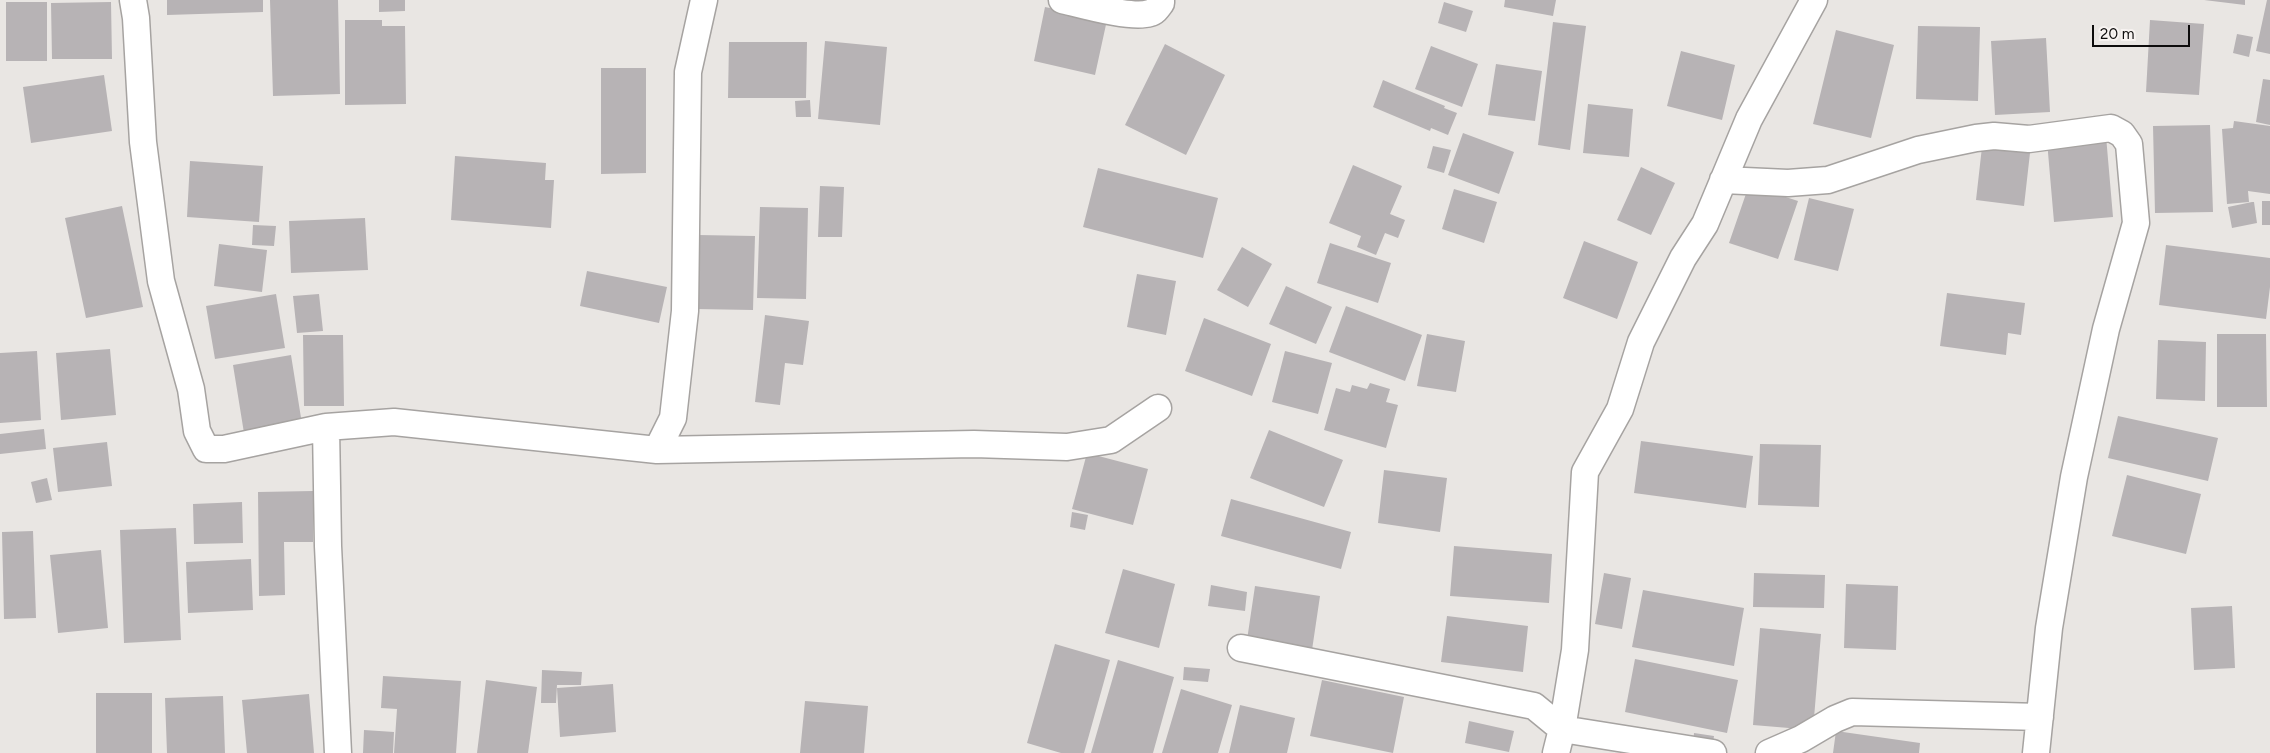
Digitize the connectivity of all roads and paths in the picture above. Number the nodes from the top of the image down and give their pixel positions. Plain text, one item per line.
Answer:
1 (133, 0) edge
2 (704, 0) edge
3 (1062, 0) edge
4 (1161, 0) edge
5 (1814, 0) edge
6 (1723, 180) junction
7 (1158, 408) dead end
8 (326, 427) junction
9 (657, 450) junction
10 (1241, 648) dead end
11 (2040, 717) junction
12 (1559, 741) edge
13 (338, 753) edge
14 (1713, 753) edge
15 (1769, 753) edge
16 (2036, 753) edge

1 - 8 street
2 - 9 street
3 - 4 street
5 - 6 street
6 - 11 street
6 - 12 street
7 - 9 street
8 - 9 street
8 - 13 street
10 - 12 street
11 - 15 street
11 - 16 street
12 - 14 street

